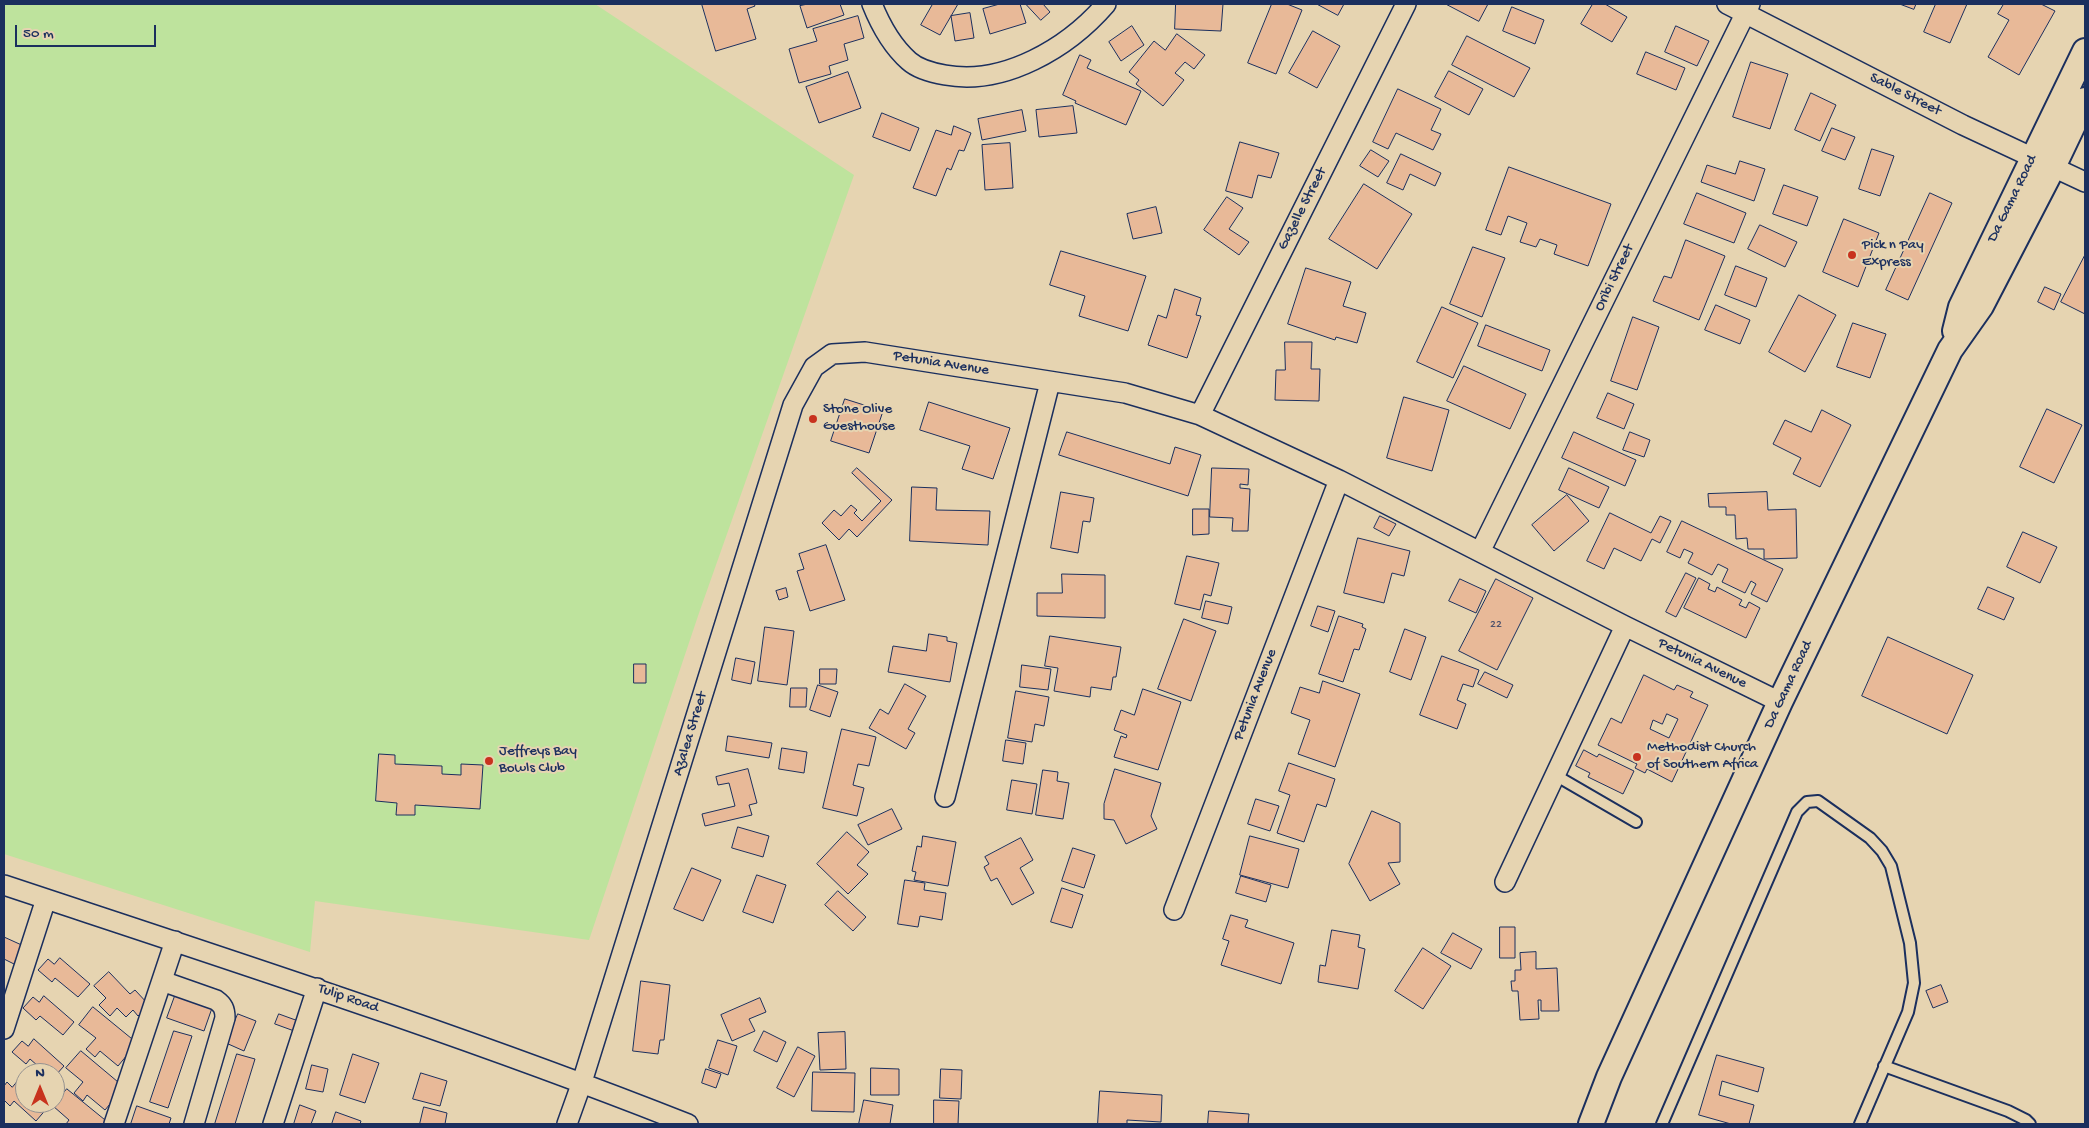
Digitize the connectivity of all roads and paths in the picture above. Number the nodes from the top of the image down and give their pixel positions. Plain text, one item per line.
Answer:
1 (872, 4) edge
2 (1106, 4) edge
3 (1406, 4) edge
4 (1727, 4) edge
5 (1748, 8) edge
6 (2085, 51) edge
7 (2085, 100) edge
8 (2043, 163) junction
9 (2085, 182) edge
10 (832, 354) joint
11 (1050, 382) junction
12 (1200, 415) junction
13 (1339, 480) junction
14 (1480, 552) junction
15 (1625, 626) junction
16 (1780, 702) junction
17 (1555, 775) junction
18 (945, 797) dead end
19 (1636, 822) dead end
20 (1505, 882) dead end
21 (4, 885) edge
22 (46, 899) junction
23 (1174, 910) dead end
24 (175, 941) junction
25 (162, 981) junction
26 (317, 988) junction
27 (4, 1029) edge
28 (1884, 1066) junction
29 (1609, 1077) junction
30 (582, 1082) junction
31 (114, 1124) edge
32 (194, 1124) edge
33 (273, 1124) edge
34 (567, 1124) edge
35 (688, 1124) edge
36 (1574, 1124) edge
37 (1591, 1124) edge
38 (1662, 1124) edge
39 (1860, 1124) edge
40 (2030, 1124) edge

1 - 2 street
3 - 12 street, Gazelle Street
4 - 5 street, Sable Street
5 - 8 street, Sable Street
5 - 14 street, Oribi Street
6 - 8 street, Da Gama Road
7 - 8 street, Da Gama Road
8 - 9 street, Sable Street
8 - 16 street, Da Gama Road
10 - 11 street, Petunia Avenue
10 - 30 street, Azalea Street
11 - 12 street, Petunia Avenue
11 - 18 street
12 - 13 street, Petunia Avenue
13 - 14 street, Petunia Avenue
13 - 23 street, Petunia Avenue
14 - 15 street, Petunia Avenue
15 - 16 street, Petunia Avenue
15 - 17 street
16 - 29 street, Da Gama Road
17 - 19 lane
17 - 20 street
21 - 22 street, Tulip Road
22 - 24 street, Tulip Road
22 - 27 street
24 - 25 street
24 - 26 street, Tulip Road
25 - 31 street
25 - 32 street
26 - 30 street, Tulip Road
26 - 33 street
28 - 38 lane
28 - 39 lane
28 - 40 lane
29 - 36 street, Da Gama Road
29 - 37 street, Da Gama Road
30 - 34 street, Azalea Street
30 - 35 street, Tulip Road

